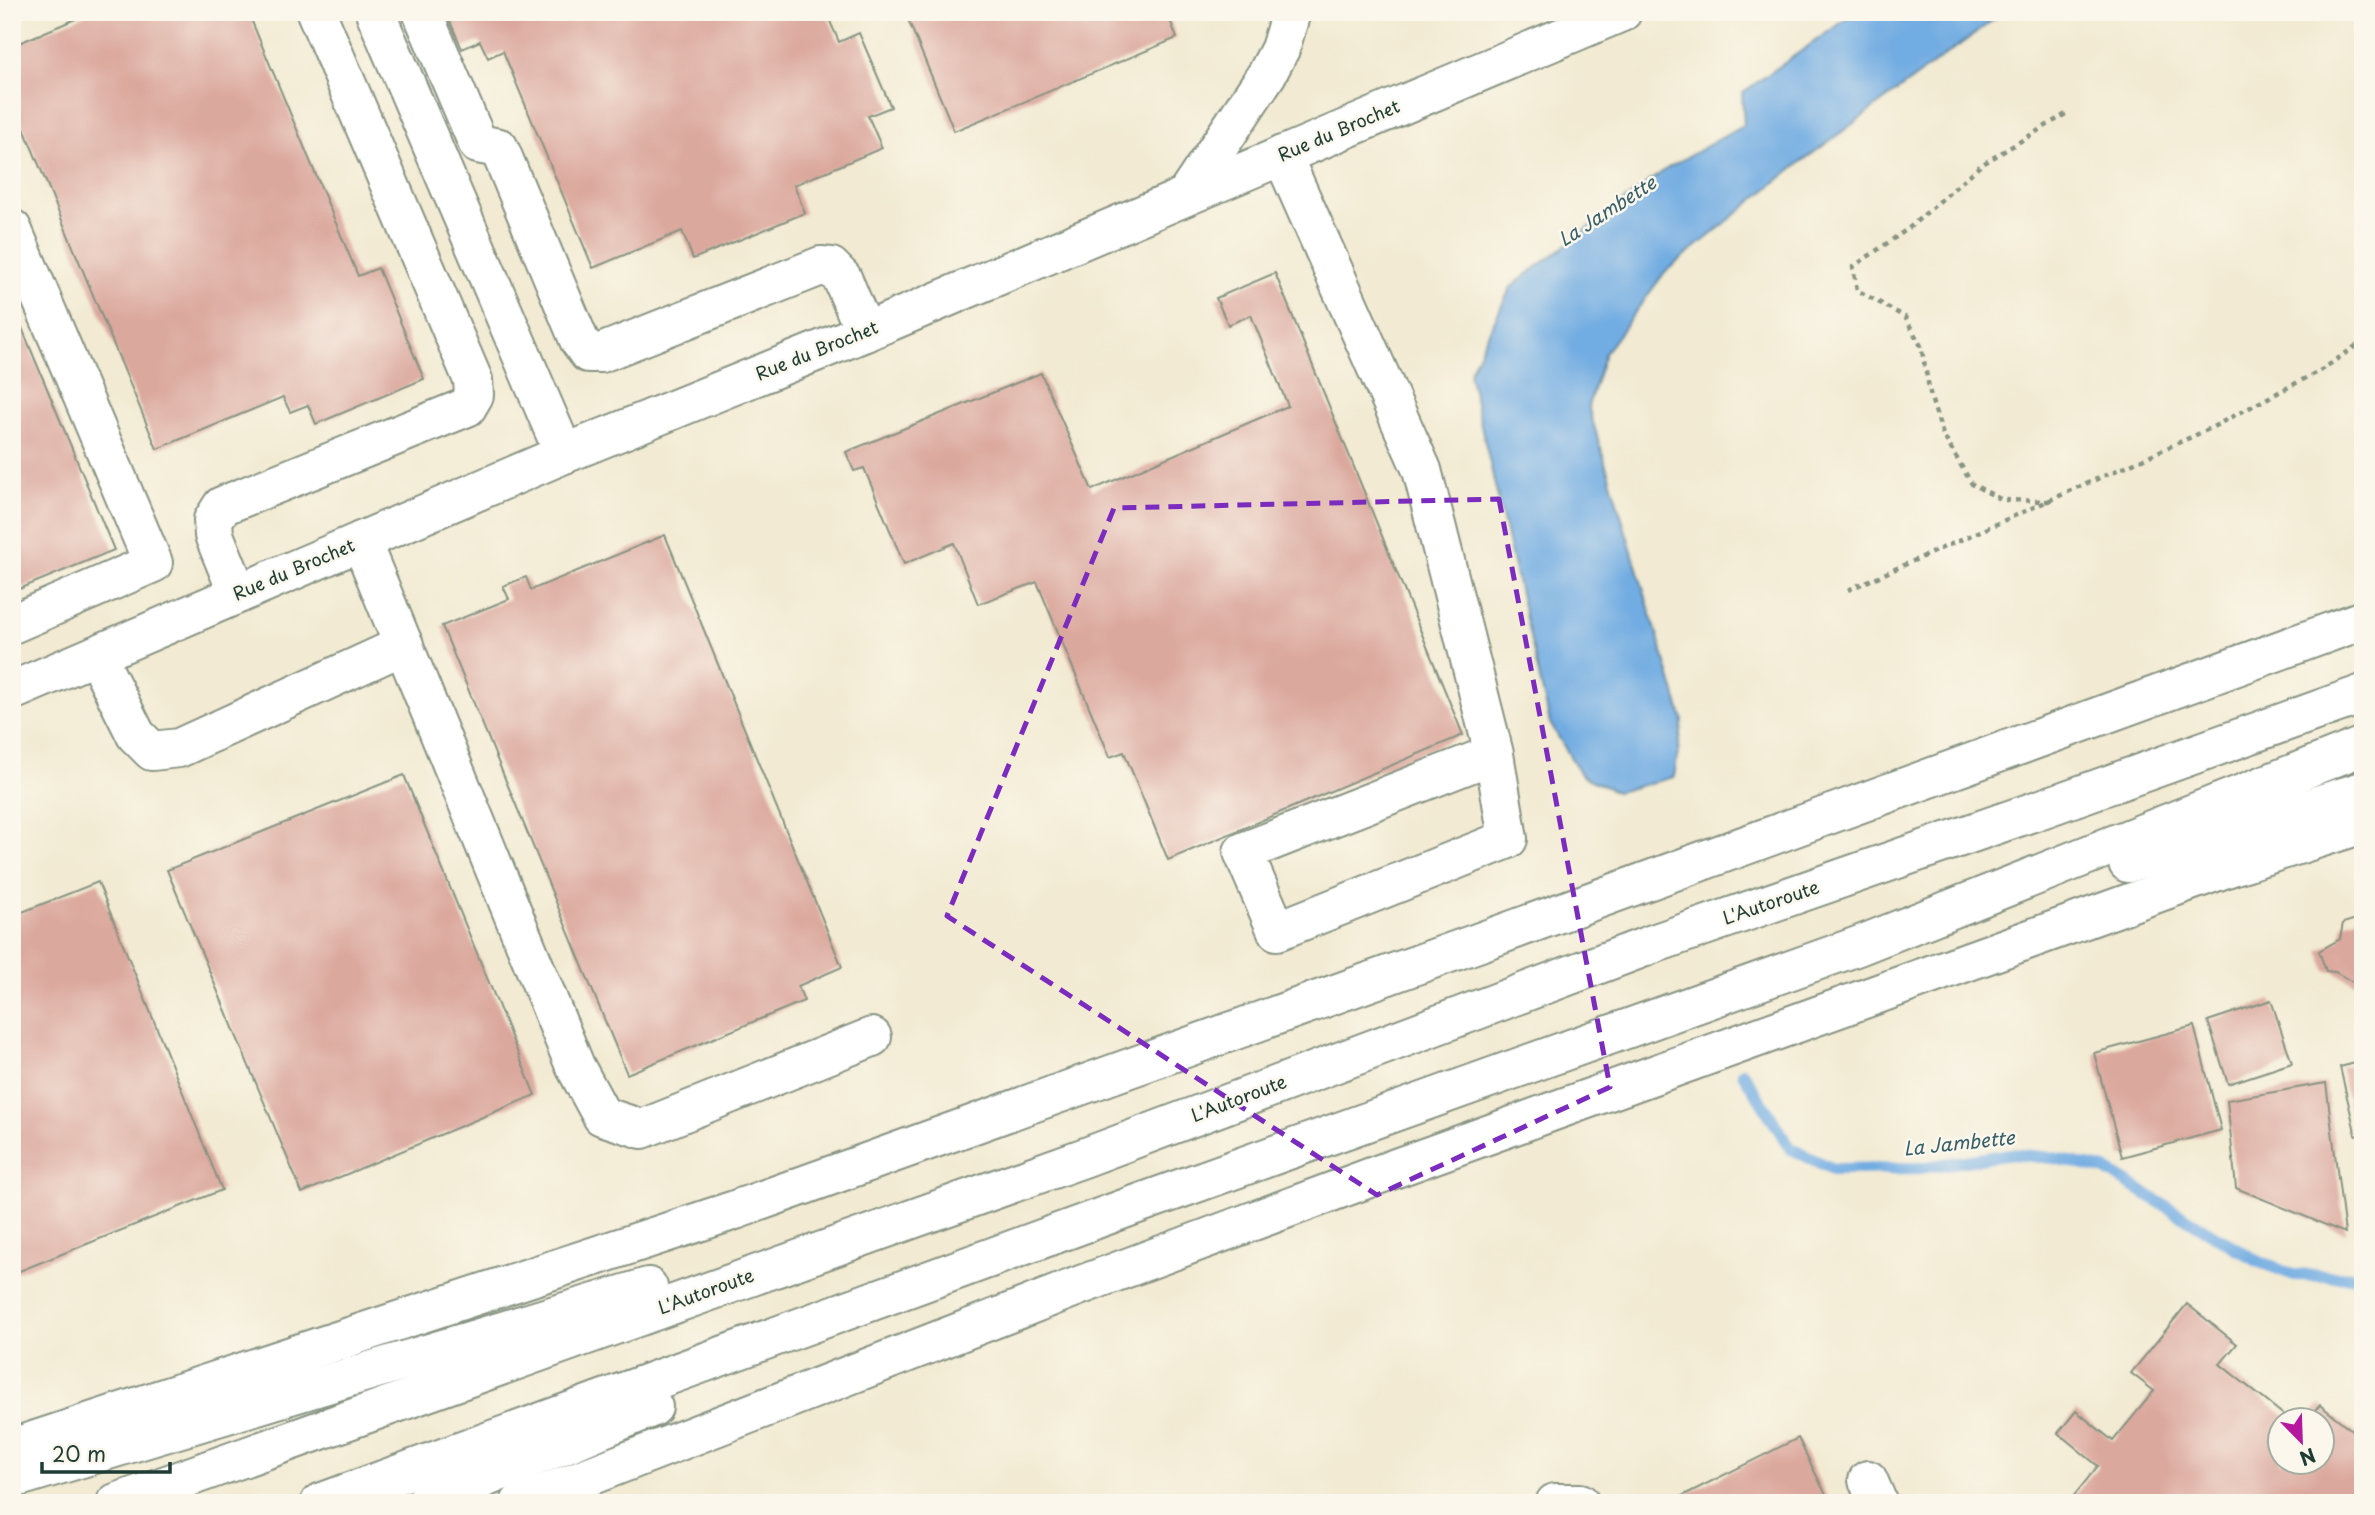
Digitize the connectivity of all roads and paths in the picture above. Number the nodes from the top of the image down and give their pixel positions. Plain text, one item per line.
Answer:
1 (316, 12) edge
2 (375, 12) edge
3 (422, 12) edge
4 (1291, 12) edge
5 (1622, 12) edge
6 (2069, 112) dead end
7 (1282, 155) junction
8 (1187, 194) junction
9 (12, 229) edge
10 (865, 332) junction
11 (2363, 341) edge
12 (564, 454) junction
13 (2050, 501) junction
14 (361, 541) junction
15 (1848, 590) dead end
16 (238, 594) junction
17 (2363, 620) edge
18 (12, 624) edge
19 (404, 645) junction
20 (96, 655) junction
21 (12, 691) edge
22 (2363, 694) edge
23 (2363, 746) edge
24 (1494, 754) junction
25 (2363, 791) edge
26 (2363, 824) edge
27 (1858, 946) junction
28 (872, 1037) dead end
29 (1086, 1157) junction
30 (1132, 1206) junction
31 (12, 1448) edge
32 (12, 1479) edge
33 (116, 1503) edge
34 (320, 1503) edge
35 (425, 1503) edge
36 (520, 1503) edge
37 (1555, 1503) edge
38 (1580, 1503) edge

1 - 16 main road
2 - 12 main road
3 - 10 main road
4 - 8 main road
5 - 7 main road, Rue du Brochet
6 - 13 path
7 - 8 main road, Rue du Brochet
7 - 24 main road
8 - 10 main road, Rue du Brochet
9 - 18 main road
10 - 12 main road, Rue du Brochet
11 - 13 path
12 - 14 main road, Rue du Brochet
13 - 15 path
14 - 16 main road, Rue du Brochet
14 - 19 main road
16 - 20 main road, Rue du Brochet
17 - 31 main road
19 - 20 main road
19 - 28 main road
20 - 21 main road, Rue du Brochet
22 - 29 main road, L'Autoroute
23 - 27 main road
24 - 24 main road
25 - 27 main road
26 - 36 main road
27 - 30 main road
29 - 32 main road
29 - 33 main road, L'Autoroute
30 - 34 main road
30 - 35 main road
37 - 38 main road

